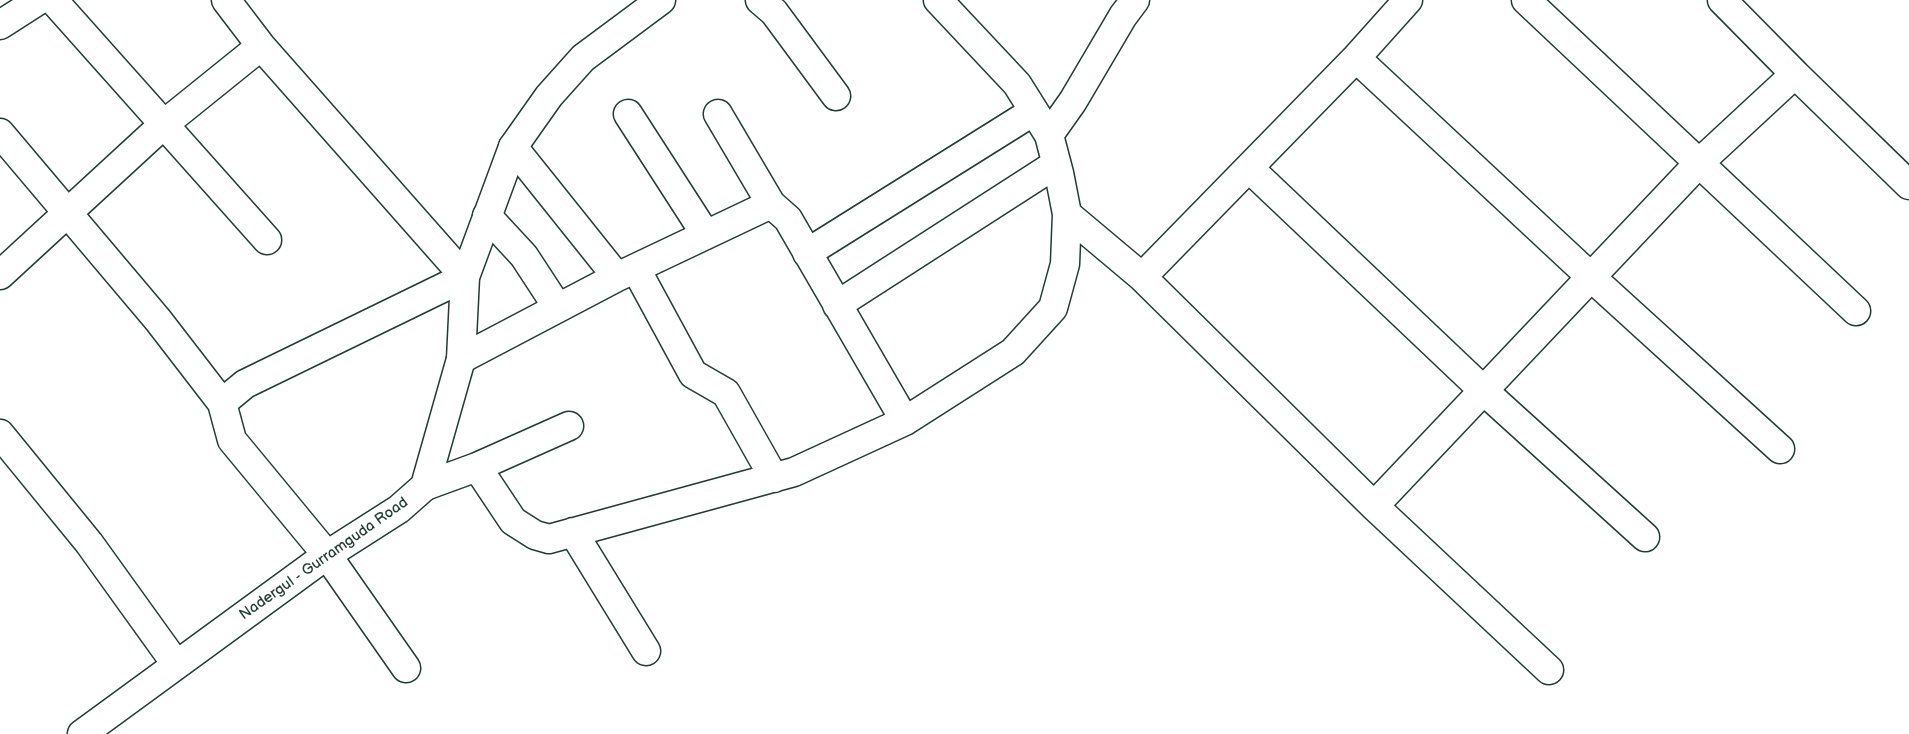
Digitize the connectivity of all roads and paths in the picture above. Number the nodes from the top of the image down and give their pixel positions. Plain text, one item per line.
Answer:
1 (226, 0) edge
2 (661, 0) edge
3 (760, 0) edge
4 (938, 0) edge
5 (1135, 0) edge
6 (1408, 0) edge
7 (1526, 0) edge
8 (1722, 0) edge
9 (38, 1) edge
10 (0, 25) edge
11 (261, 46) junction
12 (1356, 58) junction
13 (1795, 74) junction
14 (836, 96) dead end
15 (1034, 111) junction
16 (628, 114) dead end
17 (718, 114) dead end
18 (163, 125) junction
19 (0, 133) edge
20 (1049, 135) junction
21 (513, 147) junction
22 (1699, 163) junction
23 (1056, 164) junction
24 (1249, 168) junction
25 (1909, 185) edge
26 (771, 204) junction
27 (67, 212) junction
28 (1067, 214) junction
29 (487, 216) junction
30 (706, 235) junction
31 (267, 240) dead end
32 (808, 253) junction
33 (626, 273) junction
34 (0, 275) edge
35 (1142, 276) junction
36 (465, 278) junction
37 (1592, 278) junction
38 (837, 305) junction
39 (558, 308) junction
40 (1856, 311) dead end
41 (461, 359) junction
42 (1484, 391) junction
43 (222, 403) junction
44 (905, 421) junction
45 (569, 426) dead end
46 (0, 434) edge
47 (1780, 449) dead end
48 (477, 467) junction
49 (774, 478) junction
50 (425, 486) junction
51 (1374, 506) junction
52 (573, 532) junction
53 (1645, 537) dead end
54 (327, 555) junction
55 (646, 651) dead end
56 (176, 664) junction
57 (406, 668) dead end
58 (1549, 670) dead end
59 (82, 734) edge

1 - 11 street
2 - 21 street
3 - 14 street
4 - 15 street
5 - 20 street
6 - 12 street
7 - 22 street
8 - 13 street
9 - 10 street
9 - 18 street
11 - 18 street
11 - 36 street
12 - 24 street
12 - 37 street
13 - 22 street
13 - 25 street
15 - 20 street
15 - 32 street
16 - 30 street
17 - 26 street
18 - 27 street
18 - 31 street
19 - 27 street
20 - 23 street
21 - 29 street
21 - 33 street
22 - 37 street
22 - 40 street
23 - 28 street
23 - 38 street
24 - 35 street
24 - 42 street
26 - 30 street
26 - 32 street
27 - 34 street
27 - 43 street
28 - 35 street
28 - 44 street
29 - 36 street
29 - 39 street
30 - 33 street
32 - 38 street
33 - 39 street
33 - 49 street
35 - 51 street
36 - 41 street
36 - 43 street
37 - 42 street
37 - 47 street
38 - 44 street
39 - 41 street
41 - 50 street
42 - 51 street
42 - 53 street
43 - 54 street
44 - 49 street
45 - 48 street
46 - 56 street
48 - 50 street
48 - 52 street
49 - 52 street
50 - 54 street, Nadergul - Gurramguda Road
51 - 58 street
52 - 55 street
54 - 56 street, Nadergul - Gurramguda Road
54 - 57 street
56 - 59 street, Nadergul - Gurramguda Road

